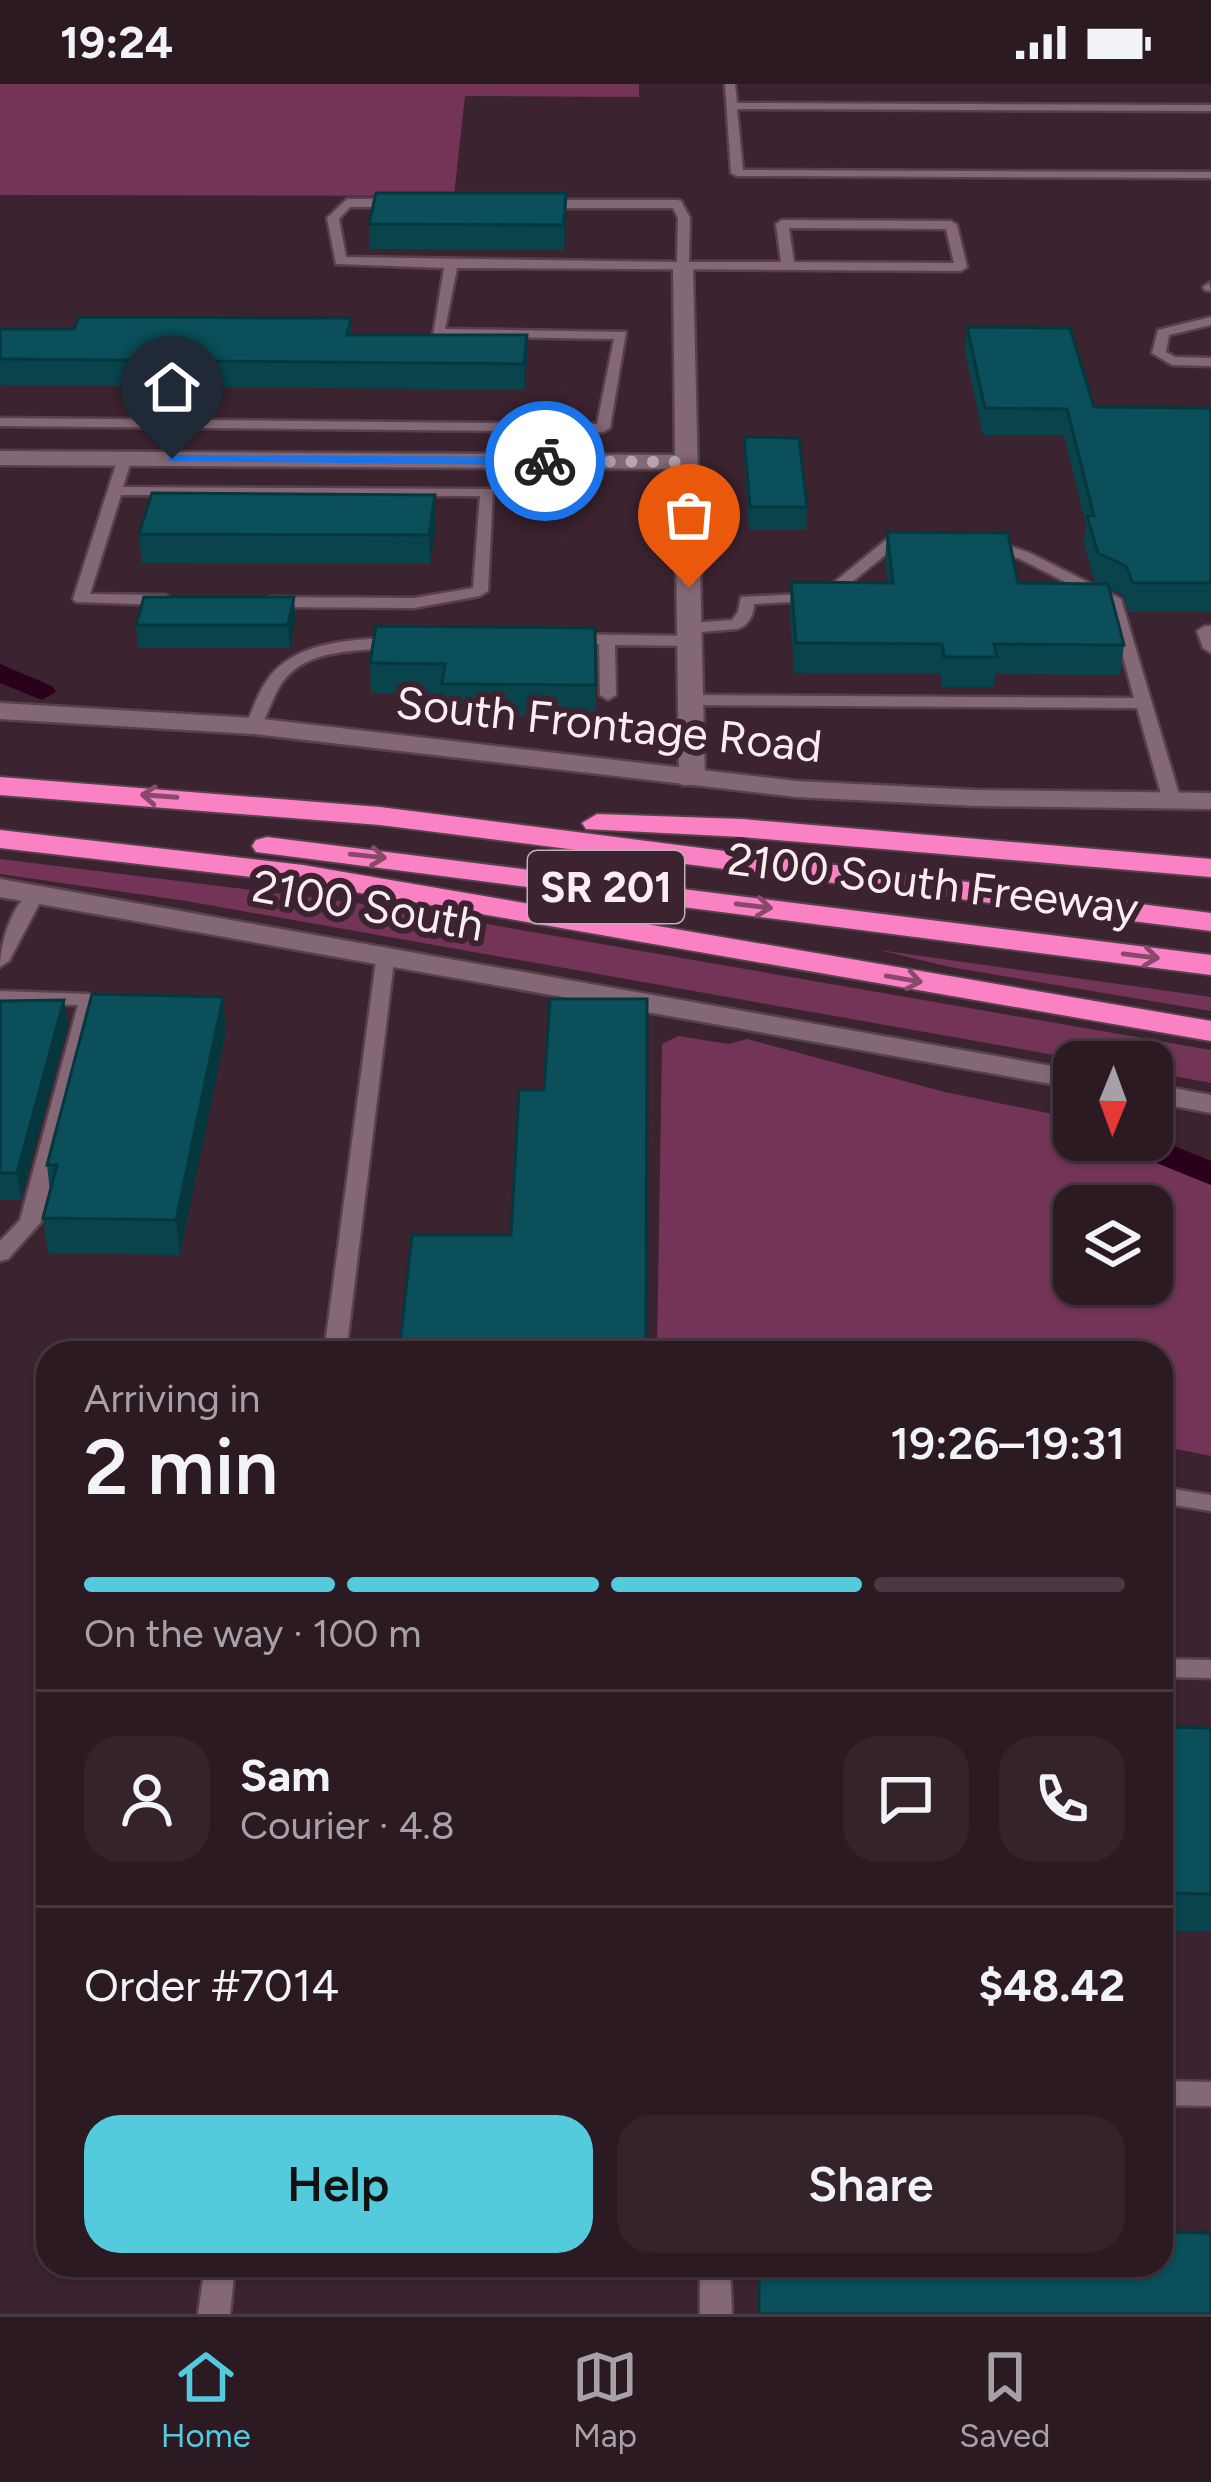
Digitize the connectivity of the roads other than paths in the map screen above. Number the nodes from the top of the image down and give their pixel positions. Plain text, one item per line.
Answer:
1 (730, 84) edge
2 (731, 106) junction
3 (1211, 108) edge
4 (1211, 176) edge
5 (417, 203) edge
6 (536, 204) edge
7 (451, 264) junction
8 (683, 265) junction
9 (788, 266) junction
10 (1211, 321) edge
11 (1211, 362) edge
12 (0, 422) edge
13 (0, 458) edge
14 (125, 458) junction
15 (687, 462) junction
16 (115, 491) junction
17 (932, 543) edge
18 (972, 543) edge
19 (176, 601) edge
20 (248, 601) edge
21 (1211, 631) edge
22 (690, 635) junction
23 (539, 640) edge
24 (607, 640) junction
25 (427, 642) edge
26 (1211, 648) edge
27 (608, 695) dead end
28 (691, 700) junction
29 (1144, 703) junction
30 (0, 711) edge
31 (254, 726) junction
32 (692, 778) junction
33 (0, 786) edge
34 (1172, 801) junction
35 (1211, 801) edge
36 (276, 805) junction
37 (0, 824) edge
38 (0, 839) edge
39 (1211, 868) edge
40 (0, 888) edge
41 (36, 893) junction
42 (1211, 922) edge
43 (386, 953) junction
44 (0, 961) edge
45 (1211, 965) edge
46 (0, 997) edge
47 (1211, 1031) edge
48 (1053, 1075) edge
49 (1173, 1098) edge
50 (1211, 1104) edge
51 (0, 1254) edge
52 (337, 1341) edge
53 (1173, 1497) edge
54 (1211, 1503) edge
55 (1173, 1668) edge
56 (1211, 1669) edge
57 (1173, 2093) edge
58 (1211, 2094) edge
59 (219, 2277) edge
60 (715, 2277) edge
61 (214, 2314) edge
62 (716, 2314) edge

1 - 2 lane
2 - 3 lane
2 - 4 lane
5 - 7 lane
6 - 8 lane
7 - 8 lane
7 - 12 lane
8 - 9 lane
8 - 15 street
9 - 9 lane
10 - 11 lane
13 - 14 street
14 - 15 street
14 - 16 lane
15 - 22 street
16 - 19 lane
16 - 20 lane
17 - 22 lane
18 - 29 lane
21 - 26 lane
22 - 24 lane
22 - 28 street
23 - 24 lane
24 - 27 lane
25 - 31 lane
28 - 29 lane
28 - 32 street
29 - 34 lane
30 - 31 street, South Frontage Road
31 - 32 street, South Frontage Road
32 - 34 street, South Frontage Road
36 -> 33 highway, 2100 South Freeway / SR 201
34 - 35 street, South Frontage Road
36 - 39 highway
36 - 42 highway, 2100 South Freeway / SR 201
37 -> 45 highway, 2100 South Freeway / SR 201
38 -> 47 highway
40 - 41 street, 2100 South
41 - 43 street, 2100 South
41 - 44 lane
43 - 48 street, 2100 South
43 - 52 lane
46 - 51 lane
49 - 50 street
53 - 54 lane
55 - 56 lane
57 - 58 lane
59 - 61 lane
60 - 62 lane

